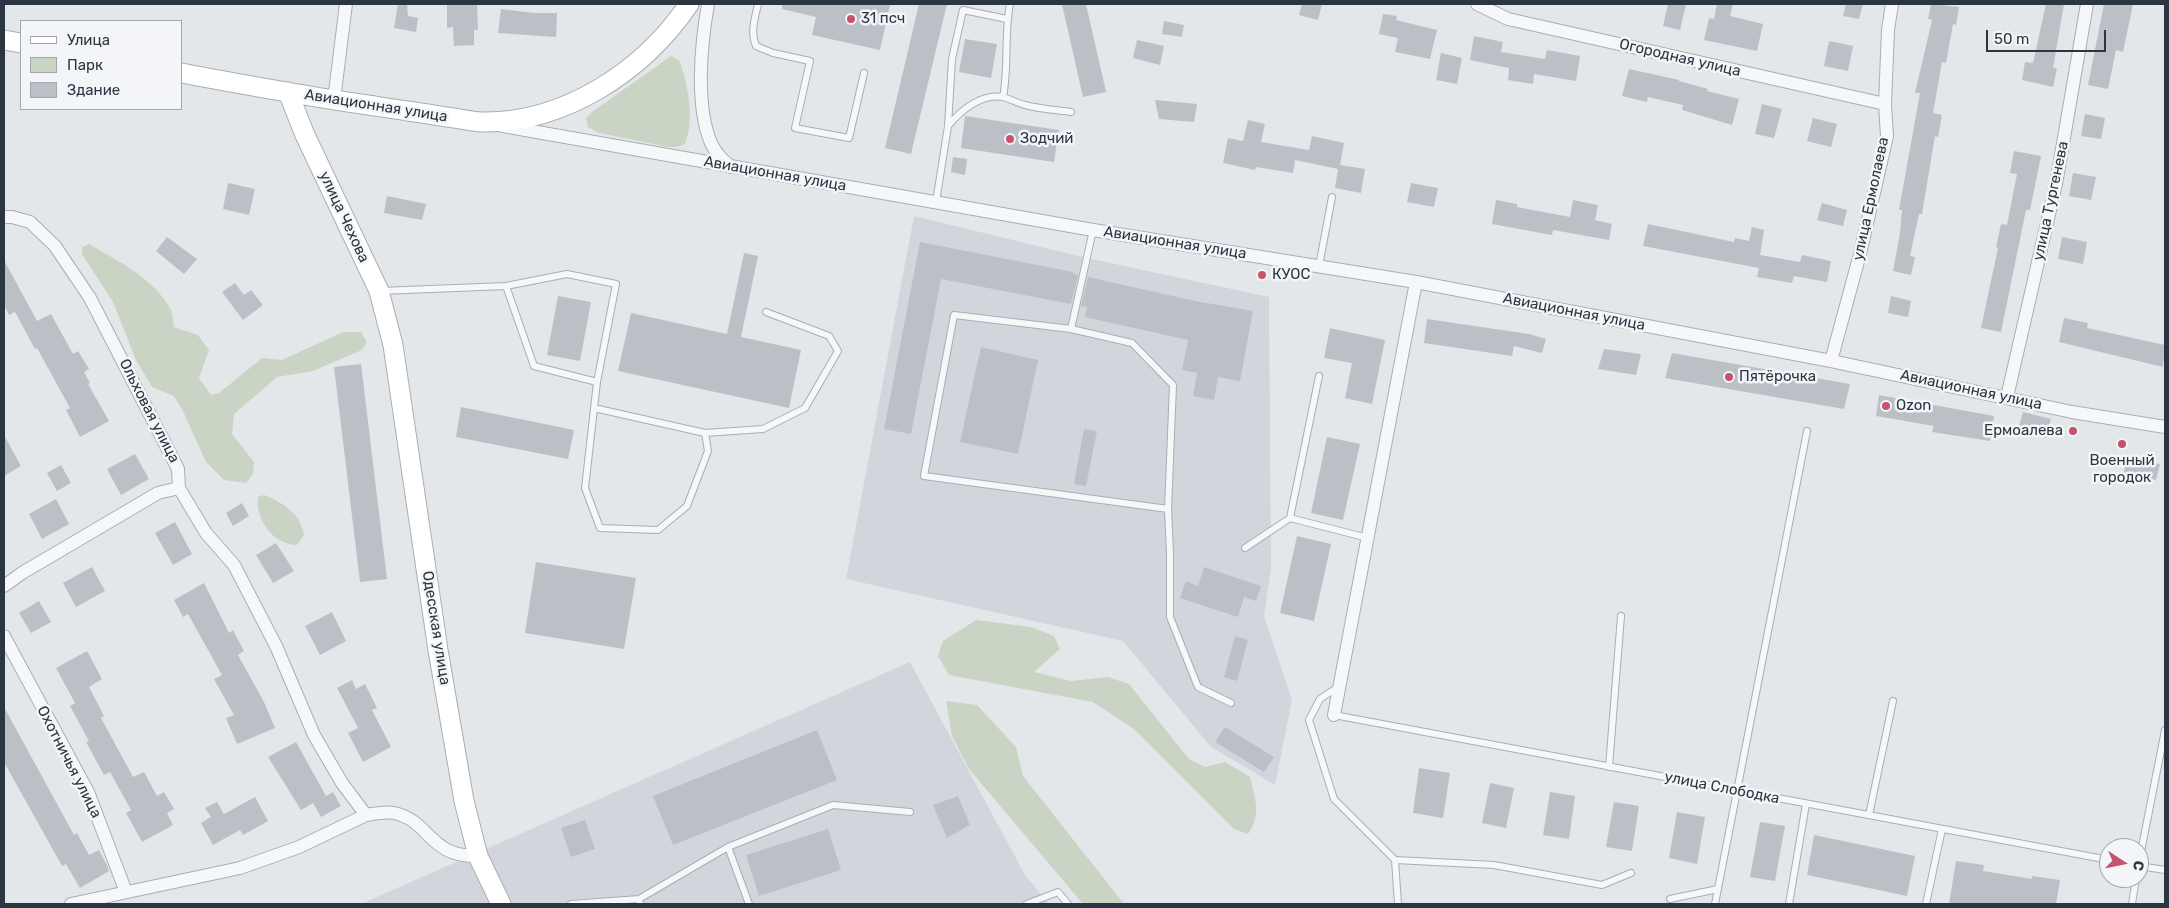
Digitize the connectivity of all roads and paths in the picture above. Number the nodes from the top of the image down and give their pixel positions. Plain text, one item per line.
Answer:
1 (346, 4) edge
2 (689, 4) edge
3 (708, 4) edge
4 (758, 4) edge
5 (1010, 4) edge
6 (1478, 4) edge
7 (1892, 4) edge
8 (2087, 4) edge
9 (1007, 19) junction
10 (4, 40) edge
11 (20, 43) edge
12 (182, 73) edge
13 (864, 73) dead end
14 (288, 92) junction
15 (1002, 97) junction
16 (334, 100) junction
17 (1885, 104) junction
18 (1072, 112) dead end
19 (479, 122) junction
20 (948, 126) junction
21 (731, 167) junction
22 (1332, 197) dead end
23 (936, 202) junction
24 (4, 218) edge
25 (1093, 230) junction
26 (1319, 266) junction
27 (1416, 282) junction
28 (506, 286) junction
29 (379, 291) junction
30 (766, 312) dead end
31 (1071, 329) junction
32 (393, 345) joint
33 (1831, 361) junction
34 (1319, 376) dead end
35 (597, 382) junction
36 (2007, 397) junction
37 (594, 408) junction
38 (2165, 427) edge
39 (1807, 431) dead end
40 (705, 433) junction
41 (179, 488) junction
42 (1168, 509) junction
43 (1290, 518) junction
44 (1368, 538) junction
45 (1245, 548) dead end
46 (4, 586) edge
47 (1621, 616) dead end
48 (4, 636) edge
49 (1340, 686) junction
50 (1893, 702) dead end
51 (1231, 703) dead end
52 (1334, 715) joint
53 (2165, 730) edge
54 (1609, 767) junction
55 (1738, 791) junction
56 (1806, 804) junction
57 (910, 812) dead end
58 (366, 815) junction
59 (1869, 815) junction
60 (1942, 829) junction
61 (2144, 838) edge
62 (728, 846) junction
63 (478, 856) junction
64 (2099, 858) edge
65 (1395, 860) junction
66 (2149, 868) edge
67 (2165, 870) edge
68 (1631, 873) dead end
69 (2134, 888) edge
70 (1718, 889) junction
71 (126, 892) junction
72 (1670, 899) dead end
73 (640, 902) edge
74 (71, 904) edge
75 (501, 904) edge
76 (571, 904) edge
77 (749, 904) edge
78 (1027, 904) edge
79 (1068, 904) edge
80 (1398, 904) edge
81 (1715, 904) edge
82 (1789, 904) edge
83 (1926, 904) edge
84 (2132, 904) edge

1 - 16 street
2 - 19 main road
3 - 21 street
4 - 13 lane
5 - 9 lane
6 - 17 street, Огородная улица
7 - 17 street, улица Ермолаева
8 - 36 street, улица Тургенева
9 - 15 lane
9 - 20 lane
10 - 11 main road
12 - 14 main road, Авиационная улица
14 - 16 main road, Авиационная улица
14 - 29 main road, улица Чехова
15 - 18 lane
15 - 20 lane
16 - 19 main road, Авиационная улица
17 - 33 street, улица Ермолаева
19 - 21 street, Авиационная улица
20 - 23 lane
21 - 23 street, Авиационная улица
22 - 26 lane
23 - 25 street, Авиационная улица
24 - 41 street, Ольховая улица
25 - 26 street, Авиационная улица
25 - 31 lane
26 - 27 street, Авиационная улица
27 - 33 street, Авиационная улица
27 - 44 street
28 - 29 lane
28 - 35 lane
28 - 35 lane
29 - 32 main road, улица Чехова
30 - 40 lane
31 - 42 lane
31 - 42 lane
32 - 63 main road, Одесская улица
33 - 36 street, Авиационная улица
34 - 43 lane
35 - 37 lane
36 - 38 street, Авиационная улица
37 - 40 lane
37 - 40 lane
39 - 55 lane
41 - 46 street
41 - 58 street, Ольховая улица
42 - 51 lane
43 - 44 lane
43 - 45 lane
44 - 49 street
47 - 54 lane
48 - 71 street, Охотничья улица
49 - 52 street
49 - 65 lane
50 - 59 lane
52 - 54 lane, улица Слободка
53 - 61 lane
54 - 55 lane, улица Слободка
55 - 56 lane, улица Слободка
55 - 70 lane
56 - 59 lane, улица Слободка
56 - 82 lane
57 - 62 lane
58 - 63 street
58 - 71 street
59 - 60 lane, улица Слободка
60 - 64 lane, улица Слободка
60 - 83 lane
62 - 73 lane
62 - 77 lane
63 - 75 main road, Одесская улица
65 - 68 lane
65 - 80 lane
66 - 67 lane
69 - 84 lane
70 - 72 lane
70 - 81 lane
71 - 74 street
73 - 76 lane
78 - 79 lane

